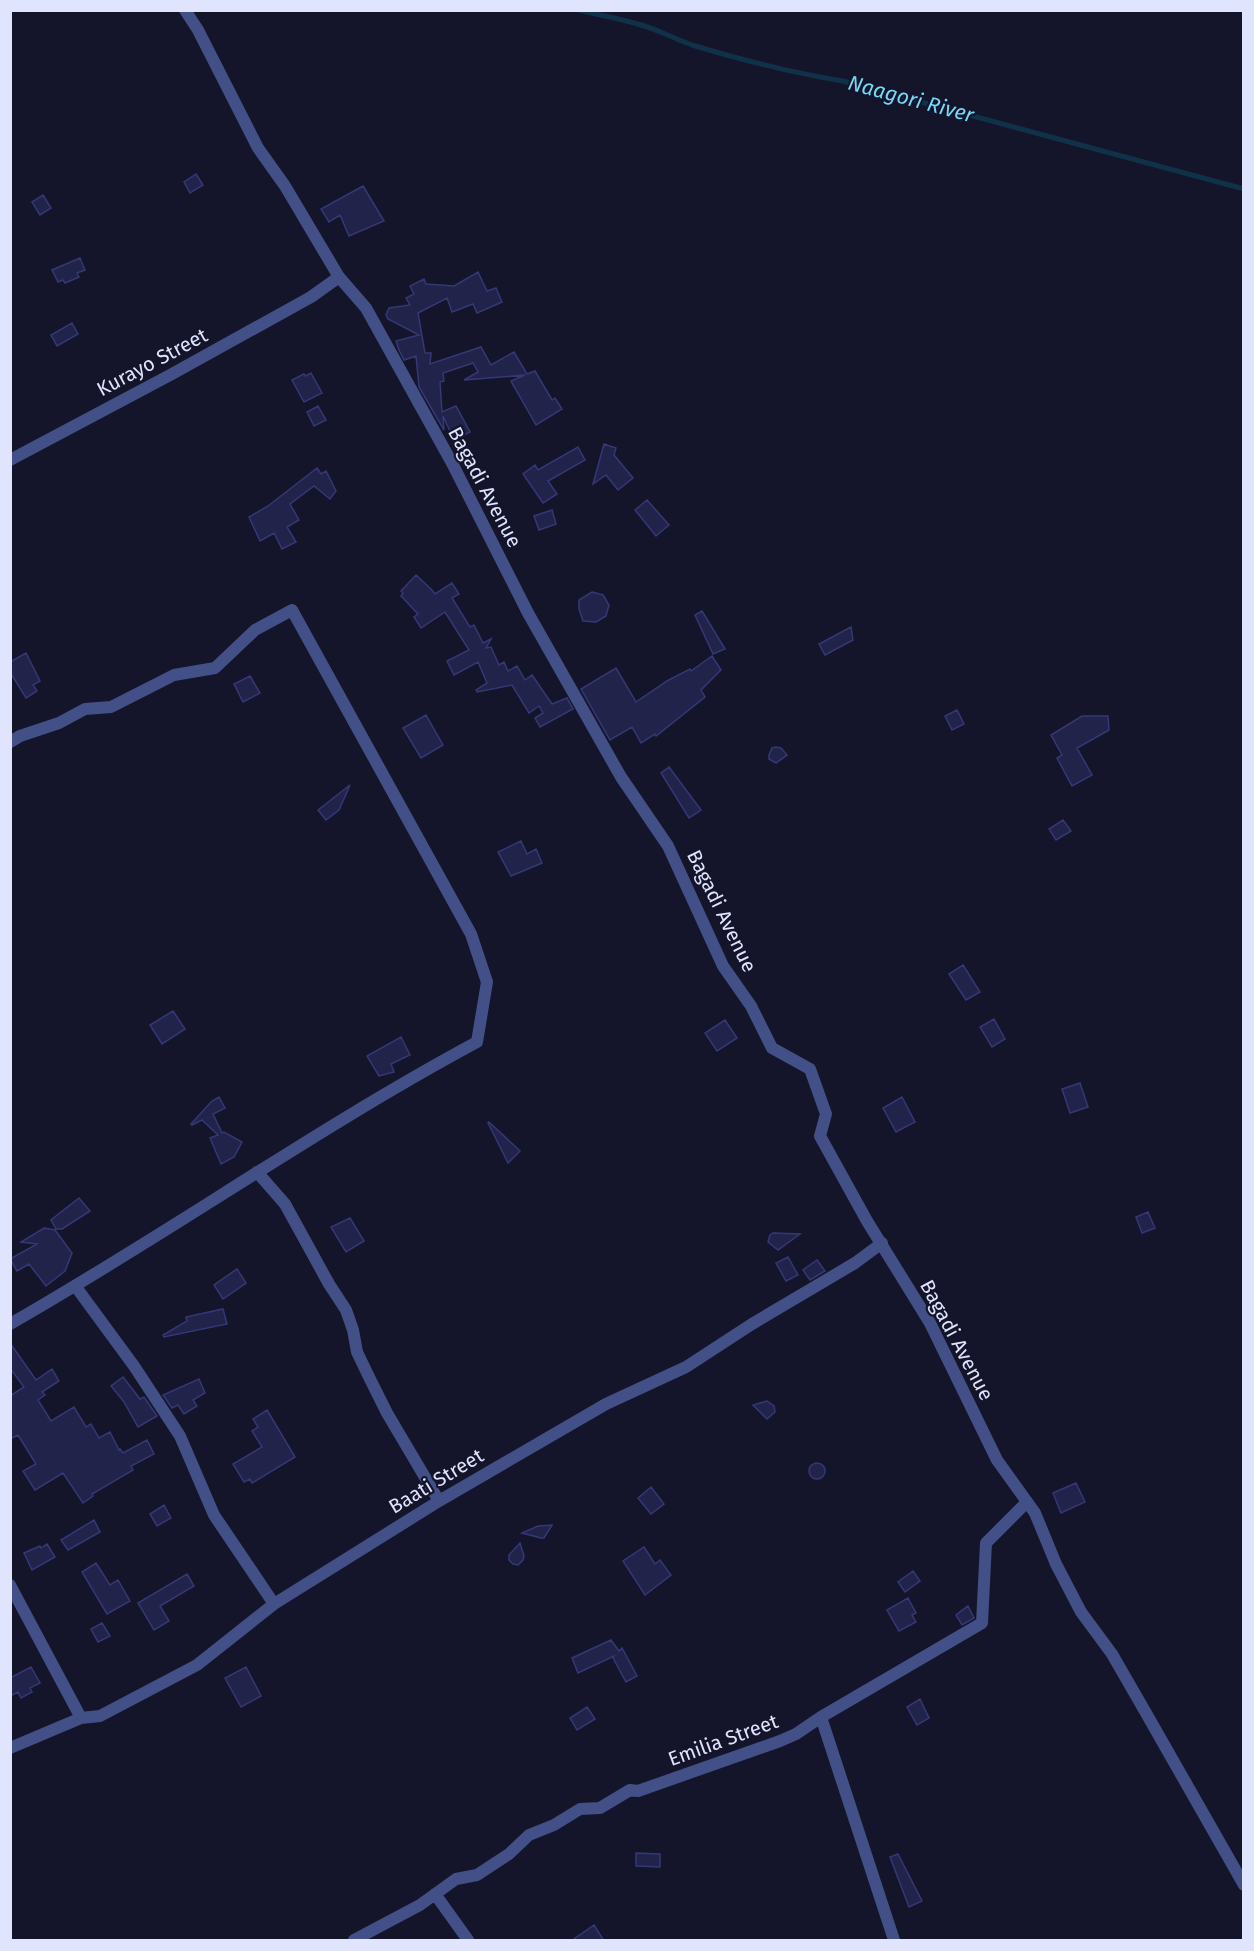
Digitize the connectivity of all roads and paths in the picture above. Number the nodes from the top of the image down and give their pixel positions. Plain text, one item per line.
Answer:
1 (185, 10) edge
2 (339, 277) junction
3 (10, 460) edge
4 (10, 742) edge
5 (257, 1172) junction
6 (882, 1243) junction
7 (76, 1287) junction
8 (10, 1324) edge
9 (439, 1501) junction
10 (1027, 1502) junction
11 (10, 1585) edge
12 (274, 1604) junction
13 (821, 1717) junction
14 (81, 1718) junction
15 (10, 1748) edge
16 (1244, 1884) edge
17 (435, 1894) junction
18 (354, 1941) edge
19 (468, 1941) edge
20 (894, 1941) edge

1 - 2 street, Bagadi Avenue
2 - 3 street, Kurayo Street
2 - 6 street, Bagadi Avenue
4 - 5 street
5 - 7 street
5 - 9 street
6 - 9 street, Baati Street
6 - 10 street, Bagadi Avenue
7 - 8 street
7 - 12 street
9 - 12 street, Baati Street
10 - 13 street, Emilia Street
10 - 16 street, Bagadi Avenue
11 - 14 street
12 - 14 street, Baati Street
13 - 17 street, Emilia Street
13 - 20 street
14 - 15 street, Baati Street
17 - 18 street, Emilia Street
17 - 19 street

